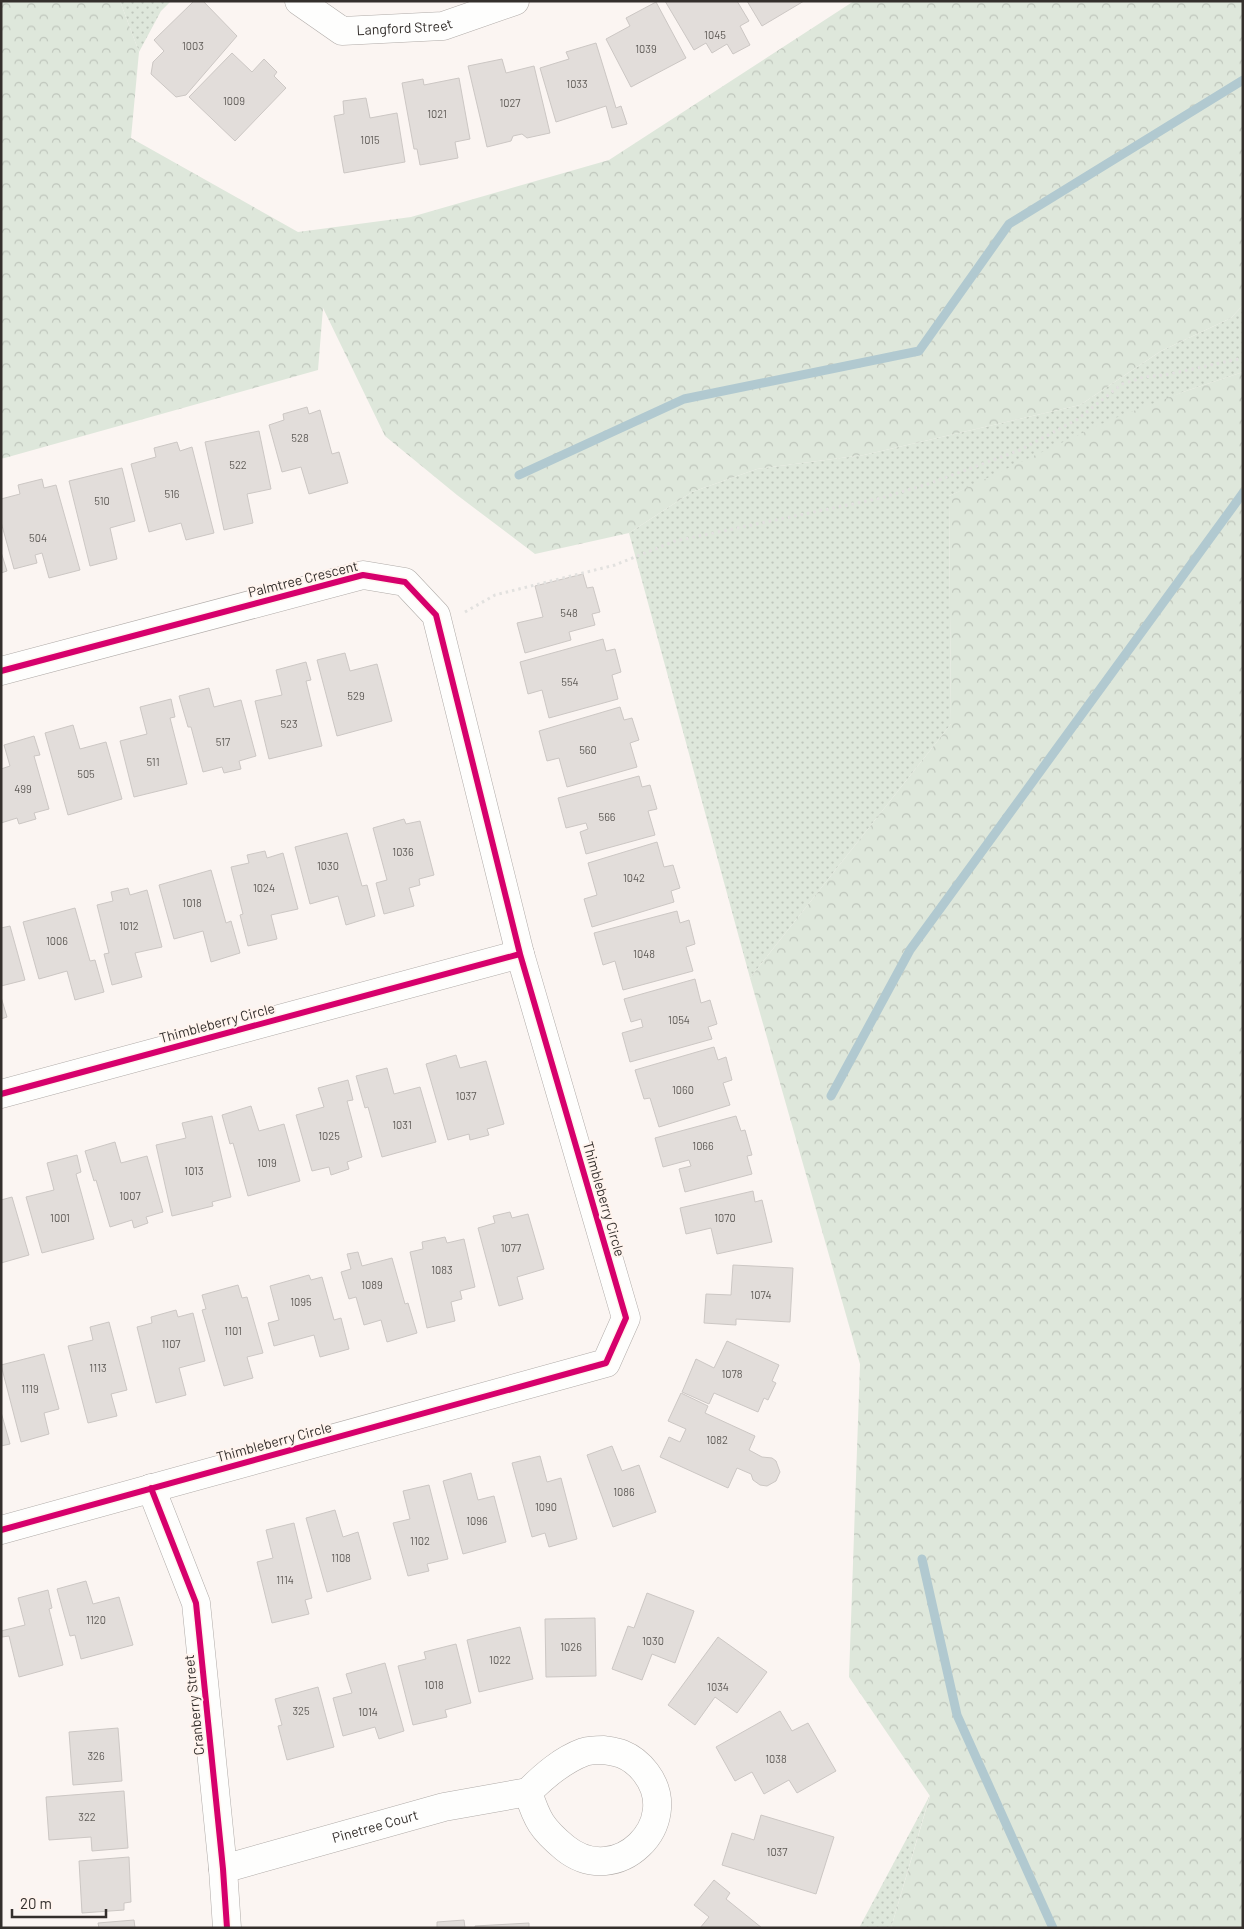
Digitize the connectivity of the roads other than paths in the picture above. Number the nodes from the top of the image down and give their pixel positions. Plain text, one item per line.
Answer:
1 (299, 1) edge
2 (515, 1) edge
3 (1, 670) edge
4 (520, 954) junction
5 (1, 1094) edge
6 (151, 1488) junction
7 (1, 1530) edge
8 (528, 1792) junction
9 (223, 1869) junction
10 (227, 1928) edge

1 - 2 street, Langford Street
3 - 4 street, Palmtree Crescent
4 - 5 street, Thimbleberry Circle
4 - 6 street, Thimbleberry Circle
6 - 7 street, Thimbleberry Circle
6 - 9 street, Cranberry Street
8 - 8 street
8 - 9 street, Pinetree Court
9 - 10 street, Cranberry Street

